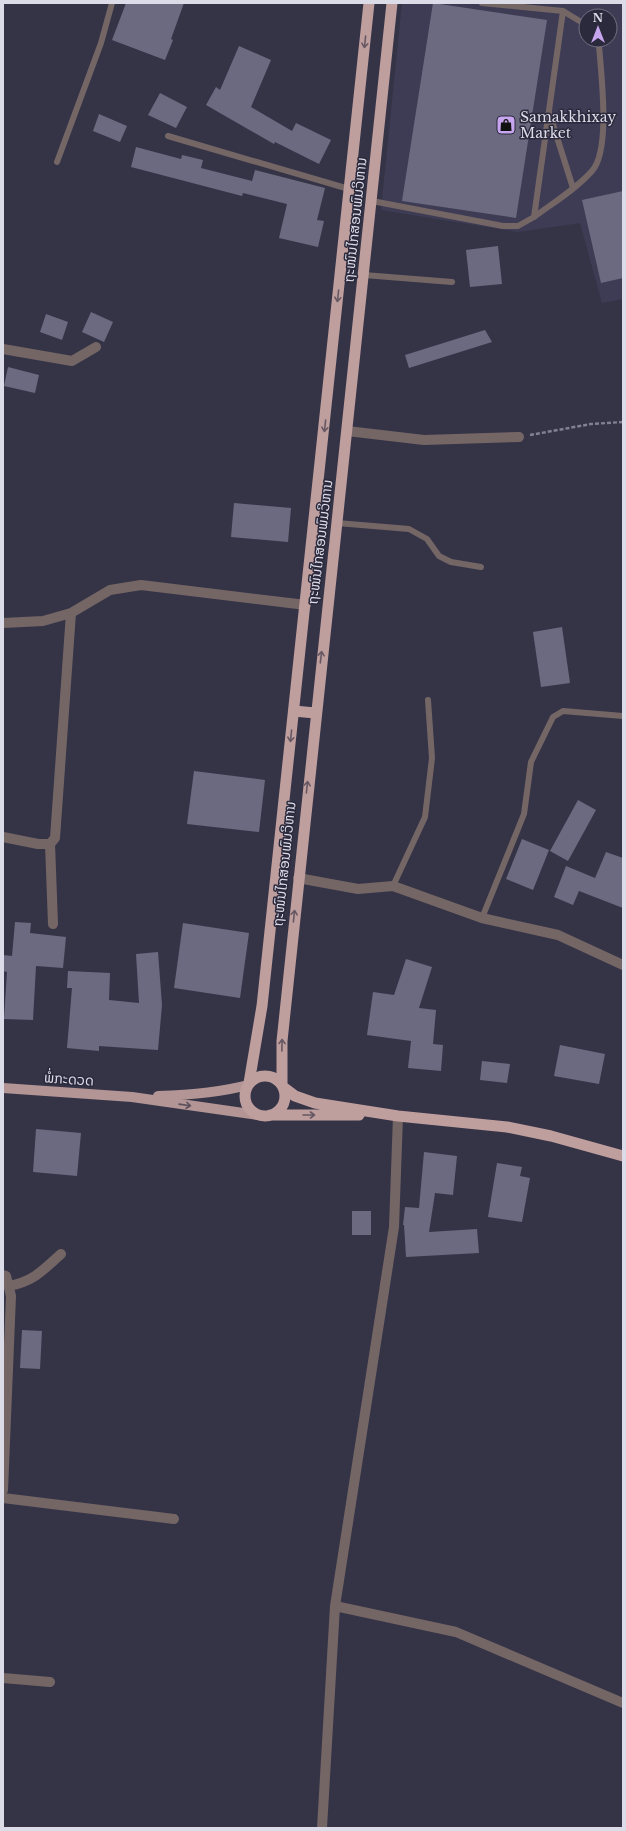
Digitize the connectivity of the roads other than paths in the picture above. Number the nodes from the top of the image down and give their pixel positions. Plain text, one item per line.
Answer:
1 (112, 3) edge
2 (369, 3) edge
3 (392, 3) edge
4 (482, 3) edge
5 (563, 11) junction
6 (578, 20) edge
7 (599, 48) edge
8 (550, 114) junction
9 (168, 136) dead end
10 (57, 162) dead end
11 (573, 188) junction
12 (350, 189) junction
13 (372, 201) junction
14 (534, 217) junction
15 (364, 275) junction
16 (452, 282) dead end
17 (96, 347) dead end
18 (3, 350) edge
19 (347, 431) junction
20 (519, 437) road end
21 (337, 524) junction
22 (480, 567) dead end
23 (306, 605) junction
24 (71, 613) junction
25 (3, 623) edge
26 (428, 700) dead end
27 (294, 711) junction
28 (315, 713) junction
29 (623, 716) edge
30 (3, 837) edge
31 (50, 844) junction
32 (298, 878) junction
33 (393, 886) junction
34 (482, 918) junction
35 (53, 924) dead end
36 (623, 965) edge
37 (248, 1084) junction
38 (282, 1086) junction
39 (3, 1088) edge
40 (132, 1097) junction
41 (258, 1115) junction
42 (270, 1115) junction
43 (398, 1116) junction
44 (623, 1156) edge
45 (61, 1254) dead end
46 (3, 1275) edge
47 (8, 1286) junction
48 (6, 1351) edge
49 (3, 1490) edge
50 (3, 1498) edge
51 (174, 1519) dead end
52 (335, 1606) junction
53 (3, 1678) edge
54 (50, 1682) dead end
55 (623, 1703) edge
56 (322, 1828) edge

1 - 10 lane
2 -> 12 highway, ຖະໜົນໄກສອນພົມວິຫານ
3 - 13 highway, ຖະໜົນໄກສອນພົມວິຫານ
4 - 5 lane
5 - 6 lane
5 - 8 lane
7 - 11 lane
8 - 11 lane
8 - 14 lane
9 - 12 lane
11 - 14 lane
12 -> 23 highway, ຖະໜົນໄກສອນພົມວິຫານ
13 - 14 lane
13 - 15 highway, ຖະໜົນໄກສອນພົມວິຫານ
15 - 16 lane
15 - 19 highway, ຖະໜົນໄກສອນພົມວິຫານ
17 - 18 street
19 - 20 street
19 - 21 highway, ຖະໜົນໄກສອນພົມວິຫານ
21 - 22 lane
28 -> 21 highway, ຖະໜົນໄກສອນພົມວິຫານ
23 - 24 street
23 - 27 highway, ຖະໜົນໄກສອນພົມວິຫານ
24 - 25 street
24 - 31 street
26 - 33 lane
27 - 28 highway
27 -> 37 highway, ຖະໜົນໄກສອນພົມວິຫານ
32 -> 28 highway, ຖະໜົນໄກສອນພົມວິຫານ
29 - 34 lane
30 - 31 street
31 - 35 street
32 - 33 street
38 -> 32 highway, ຖະໜົນໄກສອນພົມວິຫານ
33 - 34 street
34 - 36 street
37 - 38 highway
37 - 40 main road
37 - 41 highway
38 - 42 highway
38 - 43 highway
39 - 40 main road, ພໍ່ກະດວດ
40 -> 41 main road
41 - 42 highway
42 -> 43 highway
43 - 44 highway
43 - 52 street
45 - 47 street
46 - 47 street
47 - 48 street
48 - 49 street
50 - 51 street
52 - 55 street
52 - 56 street
53 - 54 street

